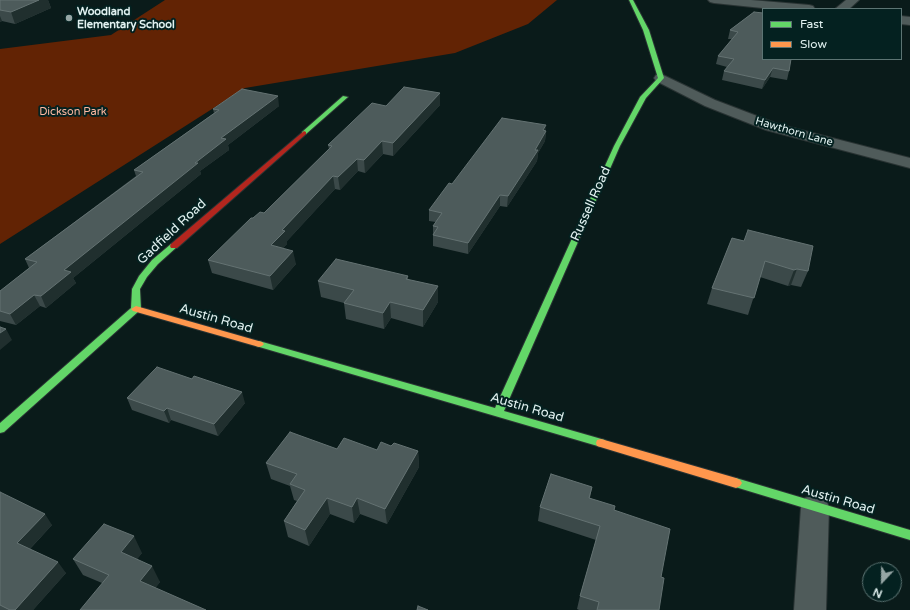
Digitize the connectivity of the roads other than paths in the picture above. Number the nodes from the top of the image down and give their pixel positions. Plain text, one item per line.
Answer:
1 (631, 0) edge
2 (714, 0) edge
3 (853, 0) edge
4 (798, 8) edge
5 (842, 8) edge
6 (662, 78) junction
7 (344, 97) dead end
8 (910, 163) edge
9 (136, 309) junction
10 (498, 413) junction
11 (0, 429) edge
12 (815, 507) junction
13 (910, 535) edge
14 (810, 610) edge

1 - 6 street
2 - 4 street
3 - 5 street
6 - 8 street, Hawthorn Lane
6 - 10 street, Russell Road
7 - 9 street, Gadfield Road
9 - 10 street, Austin Road
9 - 11 street
10 - 12 street, Austin Road
12 - 13 street, Austin Road
12 - 14 street

